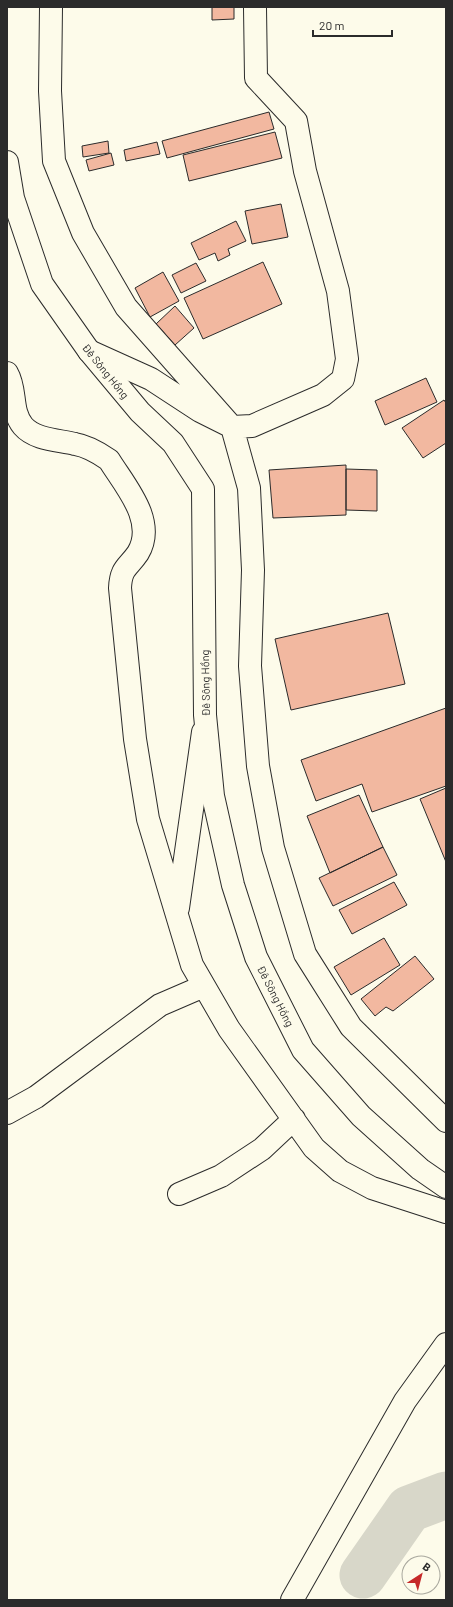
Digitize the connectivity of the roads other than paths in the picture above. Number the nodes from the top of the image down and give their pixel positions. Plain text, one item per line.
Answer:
1 (51, 7) edge
2 (255, 8) dead end
3 (7, 162) edge
4 (89, 351) junction
5 (9, 380) edge
6 (232, 427) junction
7 (205, 715) junction
8 (177, 916) junction
9 (204, 986) junction
10 (7, 1113) edge
11 (294, 1119) junction
12 (446, 1121) edge
13 (446, 1187) edge
14 (179, 1194) dead end
15 (446, 1212) edge
16 (446, 1344) edge
17 (292, 1600) edge

1 - 6 street
2 - 6 street
3 - 4 street, Đê Sông Hồng
4 - 6 street
4 - 7 street, Đê Sông Hồng
5 - 8 street
6 - 12 street
7 - 8 street
7 - 13 street, Đê Sông Hồng
8 - 9 street
9 - 10 street
9 - 11 street
11 - 14 street
11 - 15 street
16 - 17 street

